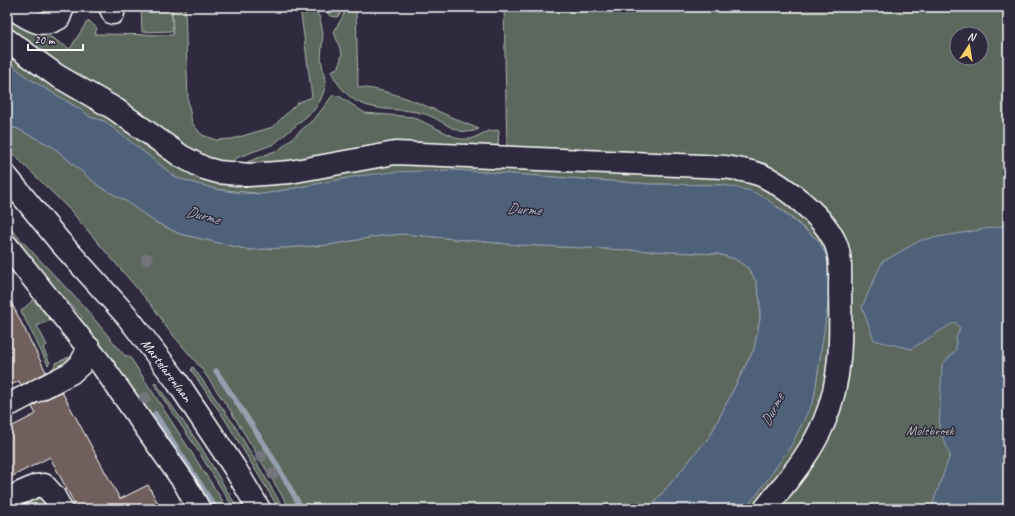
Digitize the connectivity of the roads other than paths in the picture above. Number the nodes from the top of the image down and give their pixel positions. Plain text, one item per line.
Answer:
1 (10, 7) edge
2 (63, 7) edge
3 (7, 40) edge
4 (7, 177) edge
5 (7, 198) edge
6 (60, 242) junction
7 (7, 246) edge
8 (89, 348) junction
9 (7, 406) edge
10 (7, 499) edge
11 (60, 509) edge
12 (199, 509) edge
13 (259, 509) edge
14 (765, 509) edge

1 - 2 main road
3 - 14 main road
4 - 6 main road, Martelarenlaan
5 - 6 main road, Martelarenlaan
6 - 13 main road, Martelarenlaan
7 - 8 main road
8 - 9 main road
8 - 12 main road
10 - 11 main road

